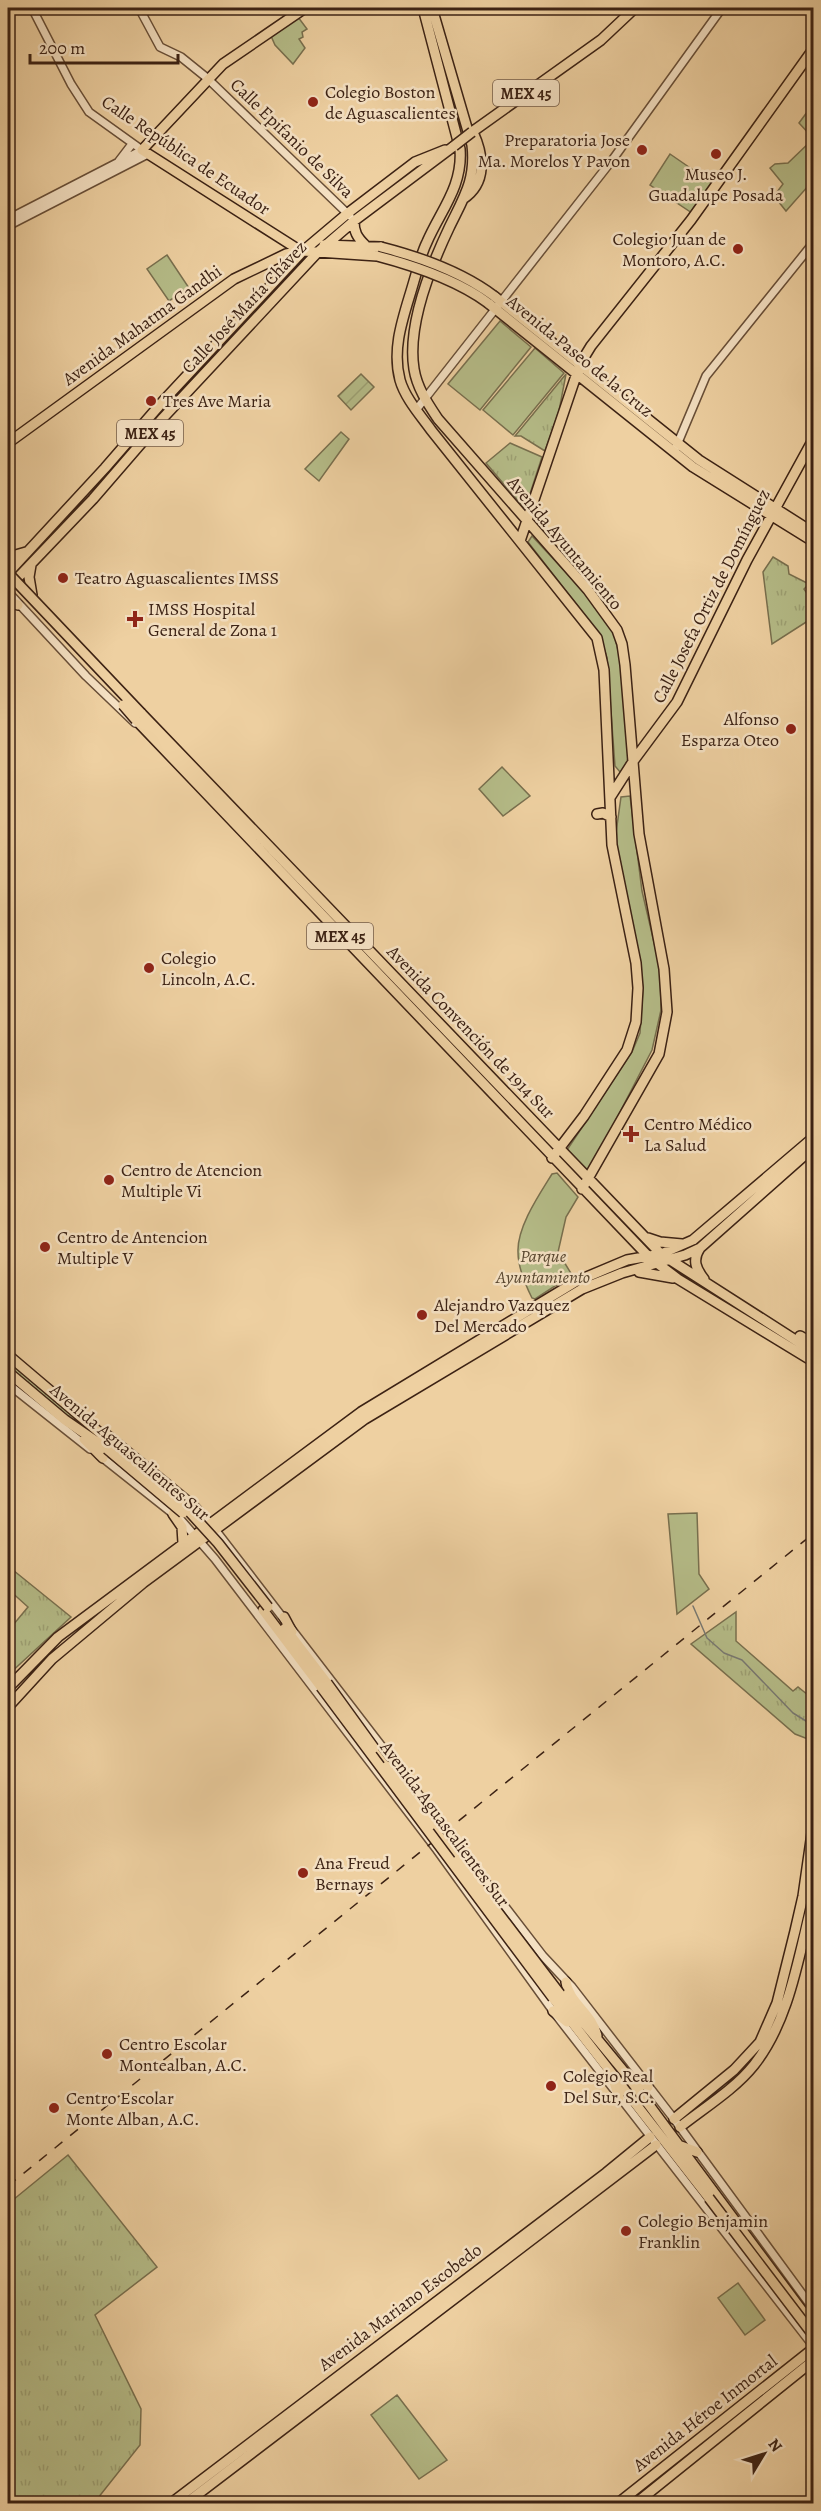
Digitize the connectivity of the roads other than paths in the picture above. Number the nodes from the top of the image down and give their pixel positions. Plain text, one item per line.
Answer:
1 (32, 8) edge
2 (139, 8) edge
3 (305, 8) edge
4 (423, 8) edge
5 (432, 8) edge
6 (635, 8) edge
7 (723, 8) edge
8 (813, 48) edge
9 (207, 78) junction
10 (473, 132) junction
11 (132, 144) junction
12 (452, 147) junction
13 (145, 152) junction
14 (117, 163) junction
15 (463, 199) junction
16 (348, 213) junction
17 (8, 219) edge
18 (354, 221) junction
19 (8, 226) edge
20 (813, 242) edge
21 (326, 245) junction
22 (365, 245) junction
23 (307, 248) junction
24 (379, 251) junction
25 (318, 252) junction
26 (495, 303) junction
27 (580, 364) junction
28 (577, 374) junction
29 (425, 399) junction
30 (417, 410) junction
31 (813, 438) edge
32 (8, 443) edge
33 (676, 448) junction
34 (105, 468) junction
35 (93, 499) junction
36 (772, 513) junction
37 (526, 522) junction
38 (813, 533) edge
39 (519, 541) junction
40 (813, 542) edge
41 (28, 552) junction
42 (8, 554) edge
43 (31, 563) junction
44 (11, 571) edge
45 (8, 588) edge
46 (32, 595) junction
47 (8, 602) edge
48 (18, 605) junction
49 (140, 719) junction
50 (634, 760) junction
51 (611, 796) junction
52 (597, 814) dead end
53 (611, 817) junction
54 (813, 1137) edge
55 (813, 1148) edge
56 (560, 1149) junction
57 (552, 1158) junction
58 (589, 1179) junction
59 (582, 1189) junction
60 (644, 1236) junction
61 (630, 1238) junction
62 (684, 1244) junction
63 (700, 1248) junction
64 (661, 1254) junction
65 (649, 1257) junction
66 (627, 1260) junction
67 (669, 1261) junction
68 (657, 1264) junction
69 (622, 1273) junction
70 (678, 1279) junction
71 (709, 1285) junction
72 (739, 1304) junction
73 (725, 1307) junction
74 (813, 1344) edge
75 (813, 1352) edge
76 (8, 1355) edge
77 (813, 1362) edge
78 (813, 1368) edge
79 (8, 1372) edge
80 (8, 1384) edge
81 (384, 1398) junction
82 (76, 1411) junction
83 (365, 1419) junction
84 (108, 1451) junction
85 (194, 1505) junction
86 (177, 1517) junction
87 (213, 1526) junction
88 (197, 1538) junction
89 (222, 1538) junction
90 (183, 1543) junction
91 (209, 1551) junction
92 (284, 1617) junction
93 (264, 1622) junction
94 (293, 1644) junction
95 (8, 1688) edge
96 (8, 1707) edge
97 (813, 1819) edge
98 (473, 1865) junction
99 (457, 1878) junction
100 (813, 1896) edge
101 (566, 1982) junction
102 (557, 1996) junction
103 (553, 2011) junction
104 (578, 2031) junction
105 (598, 2041) junction
106 (626, 2074) junction
107 (613, 2077) junction
108 (648, 2087) junction
109 (619, 2098) junction
110 (677, 2123) junction
111 (656, 2140) junction
112 (679, 2144) junction
113 (697, 2152) junction
114 (674, 2166) joint
115 (712, 2196) junction
116 (813, 2310) edge
117 (797, 2326) junction
118 (813, 2328) edge
119 (813, 2336) edge
120 (813, 2347) edge
121 (813, 2360) edge
122 (188, 2497) edge
123 (170, 2504) edge
124 (618, 2504) edge
125 (635, 2504) edge

1 - 11 street, Calle República de Ecuador
2 - 9 street, Calle Epifanio de Silva
3 - 9 main road
4 - 30 main road, Avenida Ayuntamiento
5 - 15 main road, Avenida Ayuntamiento
6 - 10 main road, Calle José María Chávez / MEX 45
7 - 26 street
8 - 27 main road
9 - 13 main road
9 - 16 street, Calle Epifanio de Silva
10 - 12 main road, Calle José María Chávez / MEX 45, bridge
10 - 15 main road
11 - 13 street, Calle República de Ecuador
11 - 14 street
12 - 16 main road, Calle José María Chávez / MEX 45
12 - 18 main road, Calle José María Chávez / MEX 45
13 - 14 street
13 - 19 street
13 - 23 main road, Calle República de Ecuador
14 - 17 street
15 - 29 main road, Avenida Ayuntamiento
16 - 18 street, Calle Epifanio de Silva
16 - 23 main road, Calle José María Chávez / MEX 45
18 - 21 main road, Calle José María Chávez / MEX 45
18 - 22 main road
20 - 33 street
21 - 22 main road, Avenida Paseo de la Cruz
21 - 23 main road, Avenida Paseo de la Cruz
21 - 25 main road, Calle José María Chávez / MEX 45
22 - 24 main road, Avenida Paseo de la Cruz
23 - 25 main road, Avenida Paseo de la Cruz
23 - 32 main road, Avenida Mahatma Gandhi
23 - 34 main road, Calle José María Chávez / MEX 45
24 - 25 main road, Avenida Paseo de la Cruz
24 - 26 main road, Avenida Paseo de la Cruz, bridge
25 - 35 main road, Calle José María Chávez / MEX 45
26 - 27 main road, Avenida Paseo de la Cruz
26 - 28 main road, Avenida Paseo de la Cruz
26 - 29 street
27 - 28 main road
27 - 33 main road, Avenida Paseo de la Cruz
28 - 33 main road, Avenida Paseo de la Cruz
28 - 37 main road
29 - 30 street
29 - 37 main road, Avenida Ayuntamiento
30 - 39 main road, Avenida Ayuntamiento
31 - 36 main road, Calle Josefa Ortiz de Domínguez
33 - 36 main road, Avenida Paseo de la Cruz
34 - 35 main road
34 - 41 main road, Calle José María Chávez / MEX 45
35 - 43 main road, Calle José María Chávez / MEX 45
36 - 38 main road, Avenida Paseo de la Cruz
36 - 40 main road, Avenida Paseo de la Cruz
36 - 50 main road, Calle Josefa Ortiz de Domínguez
37 - 39 main road
37 - 50 main road, Avenida Ayuntamiento
39 - 51 main road, Avenida Ayuntamiento
41 - 42 main road
41 - 44 main road, Calle José María Chávez / MEX 45
43 - 44 main road, Calle José María Chávez / MEX 45
43 - 46 main road
44 - 45 main road, Calle José María Chávez / MEX 45
44 - 46 street, Avenida Convención de 1914 Sur / MEX 45
44 - 49 main road, Avenida Convención de 1914 Sur, bridge
45 - 48 street, Avenida Convención de 1914 Sur / MEX 45
45 - 49 main road, Avenida Convención de 1914 Sur, bridge
46 - 49 street, Avenida Convención de 1914 Sur / MEX 45
47 - 48 main road
48 - 49 street, Avenida Convención de 1914 Sur / MEX 45
49 - 56 main road, Avenida Convención de 1914 Sur / MEX 45
49 - 57 main road, Avenida Convención de 1914 Sur / MEX 45
50 - 51 main road, Calle Josefa Ortiz de Domínguez
50 - 58 main road, Avenida Ayuntamiento
51 - 53 main road, Avenida Ayuntamiento
52 - 53 main road
53 - 56 main road, Avenida Ayuntamiento
54 - 62 main road
55 - 63 main road
56 - 57 main road, Avenida Ayuntamiento
56 - 58 main road, Avenida Convención de 1914 Sur / MEX 45
57 - 59 main road, Avenida Convención de 1914 Sur / MEX 45
58 - 59 main road, Avenida Ayuntamiento
58 - 60 main road, Avenida Convención de 1914 Sur / MEX 45
59 - 61 main road, Avenida Convención de 1914 Sur / MEX 45
60 - 62 main road
60 - 64 main road, Avenida Convención de 1914 Sur / MEX 45
61 - 65 main road, Avenida Convención de 1914 Sur / MEX 45
61 - 66 main road
62 - 64 main road
63 - 67 main road
63 - 71 main road
64 - 65 main road
64 - 67 main road, Avenida Convención de 1914 Sur / MEX 45
65 - 66 main road
65 - 68 main road, Avenida Convención de 1914 Sur / MEX 45
66 - 81 main road
67 - 68 main road
67 - 71 main road, Avenida Convención de 1914 Sur / MEX 45
68 - 69 main road
68 - 70 main road, Avenida Convención de 1914 Sur / MEX 45
69 - 70 main road
69 - 83 main road
70 - 73 main road, Avenida Convención de 1914 Sur / MEX 45
71 - 72 main road, Avenida Convención de 1914 Sur / MEX 45
72 - 74 main road, Avenida Convención de 1914 Sur
72 - 75 main road, Avenida Convención de 1914 Sur / MEX 45
73 - 77 main road, Avenida Convención de 1914 Sur / MEX 45
73 - 78 main road, Avenida Convención de 1914 Sur
76 - 82 main road, Avenida Aguascalientes Sur
79 - 84 main road, Avenida Aguascalientes Sur
80 - 84 street, Avenida Aguascalientes Sur
81 - 83 main road
81 - 87 main road
82 - 84 main road, Avenida Aguascalientes Sur
82 - 85 street, Avenida Aguascalientes Sur
83 - 87 main road
84 - 86 street, Avenida Aguascalientes Sur
84 - 94 main road, Avenida Aguascalientes Sur, bridge
85 - 86 street
85 - 87 street, Avenida Aguascalientes Sur
86 - 88 street, Avenida Aguascalientes Sur
86 - 90 main road
87 - 88 main road
87 - 89 street, Avenida Aguascalientes Sur
88 - 90 main road
88 - 91 street, Avenida Aguascalientes Sur
88 - 96 main road
89 - 91 street
89 - 92 street, Avenida Aguascalientes Sur
90 - 95 main road
91 - 93 street, Avenida Aguascalientes Sur
92 - 94 main road
92 - 98 street, Avenida Aguascalientes Sur
93 - 94 main road
93 - 99 street, Avenida Aguascalientes Sur
94 - 102 main road, Avenida Aguascalientes Sur, bridge
97 - 110 main road
98 - 99 street
98 - 101 street, Avenida Aguascalientes Sur
99 - 103 street, Avenida Aguascalientes Sur
100 - 110 main road
101 - 105 main road
101 - 108 street, Avenida Aguascalientes Sur
102 - 104 main road, Avenida Aguascalientes Sur
102 - 105 main road, Avenida Aguascalientes Sur
103 - 104 main road
103 - 109 street, Avenida Aguascalientes Sur
104 - 107 main road, Avenida Aguascalientes Sur
105 - 106 main road, Avenida Aguascalientes Sur
106 - 108 main road
106 - 112 main road, Avenida Aguascalientes Sur
107 - 109 main road
107 - 111 main road, Avenida Aguascalientes Sur
108 - 110 street, Avenida Aguascalientes Sur
109 - 111 street, Avenida Aguascalientes Sur
110 - 113 street, Avenida Aguascalientes Sur
111 - 114 main road
111 - 115 main road, Avenida Aguascalientes Sur
111 - 122 main road, Avenida Mariano Escobedo
112 - 113 main road
112 - 115 main road, Avenida Aguascalientes Sur
113 - 116 street, Avenida Aguascalientes Sur
114 - 117 street
115 - 118 main road, Avenida Aguascalientes Sur
115 - 119 main road, Avenida Aguascalientes Sur, bridge
117 - 118 street
117 - 120 street
120 - 124 main road, Avenida Héroe Inmortal
121 - 125 main road, Avenida Héroe Inmortal
122 - 123 main road, Avenida Mariano Escobedo

